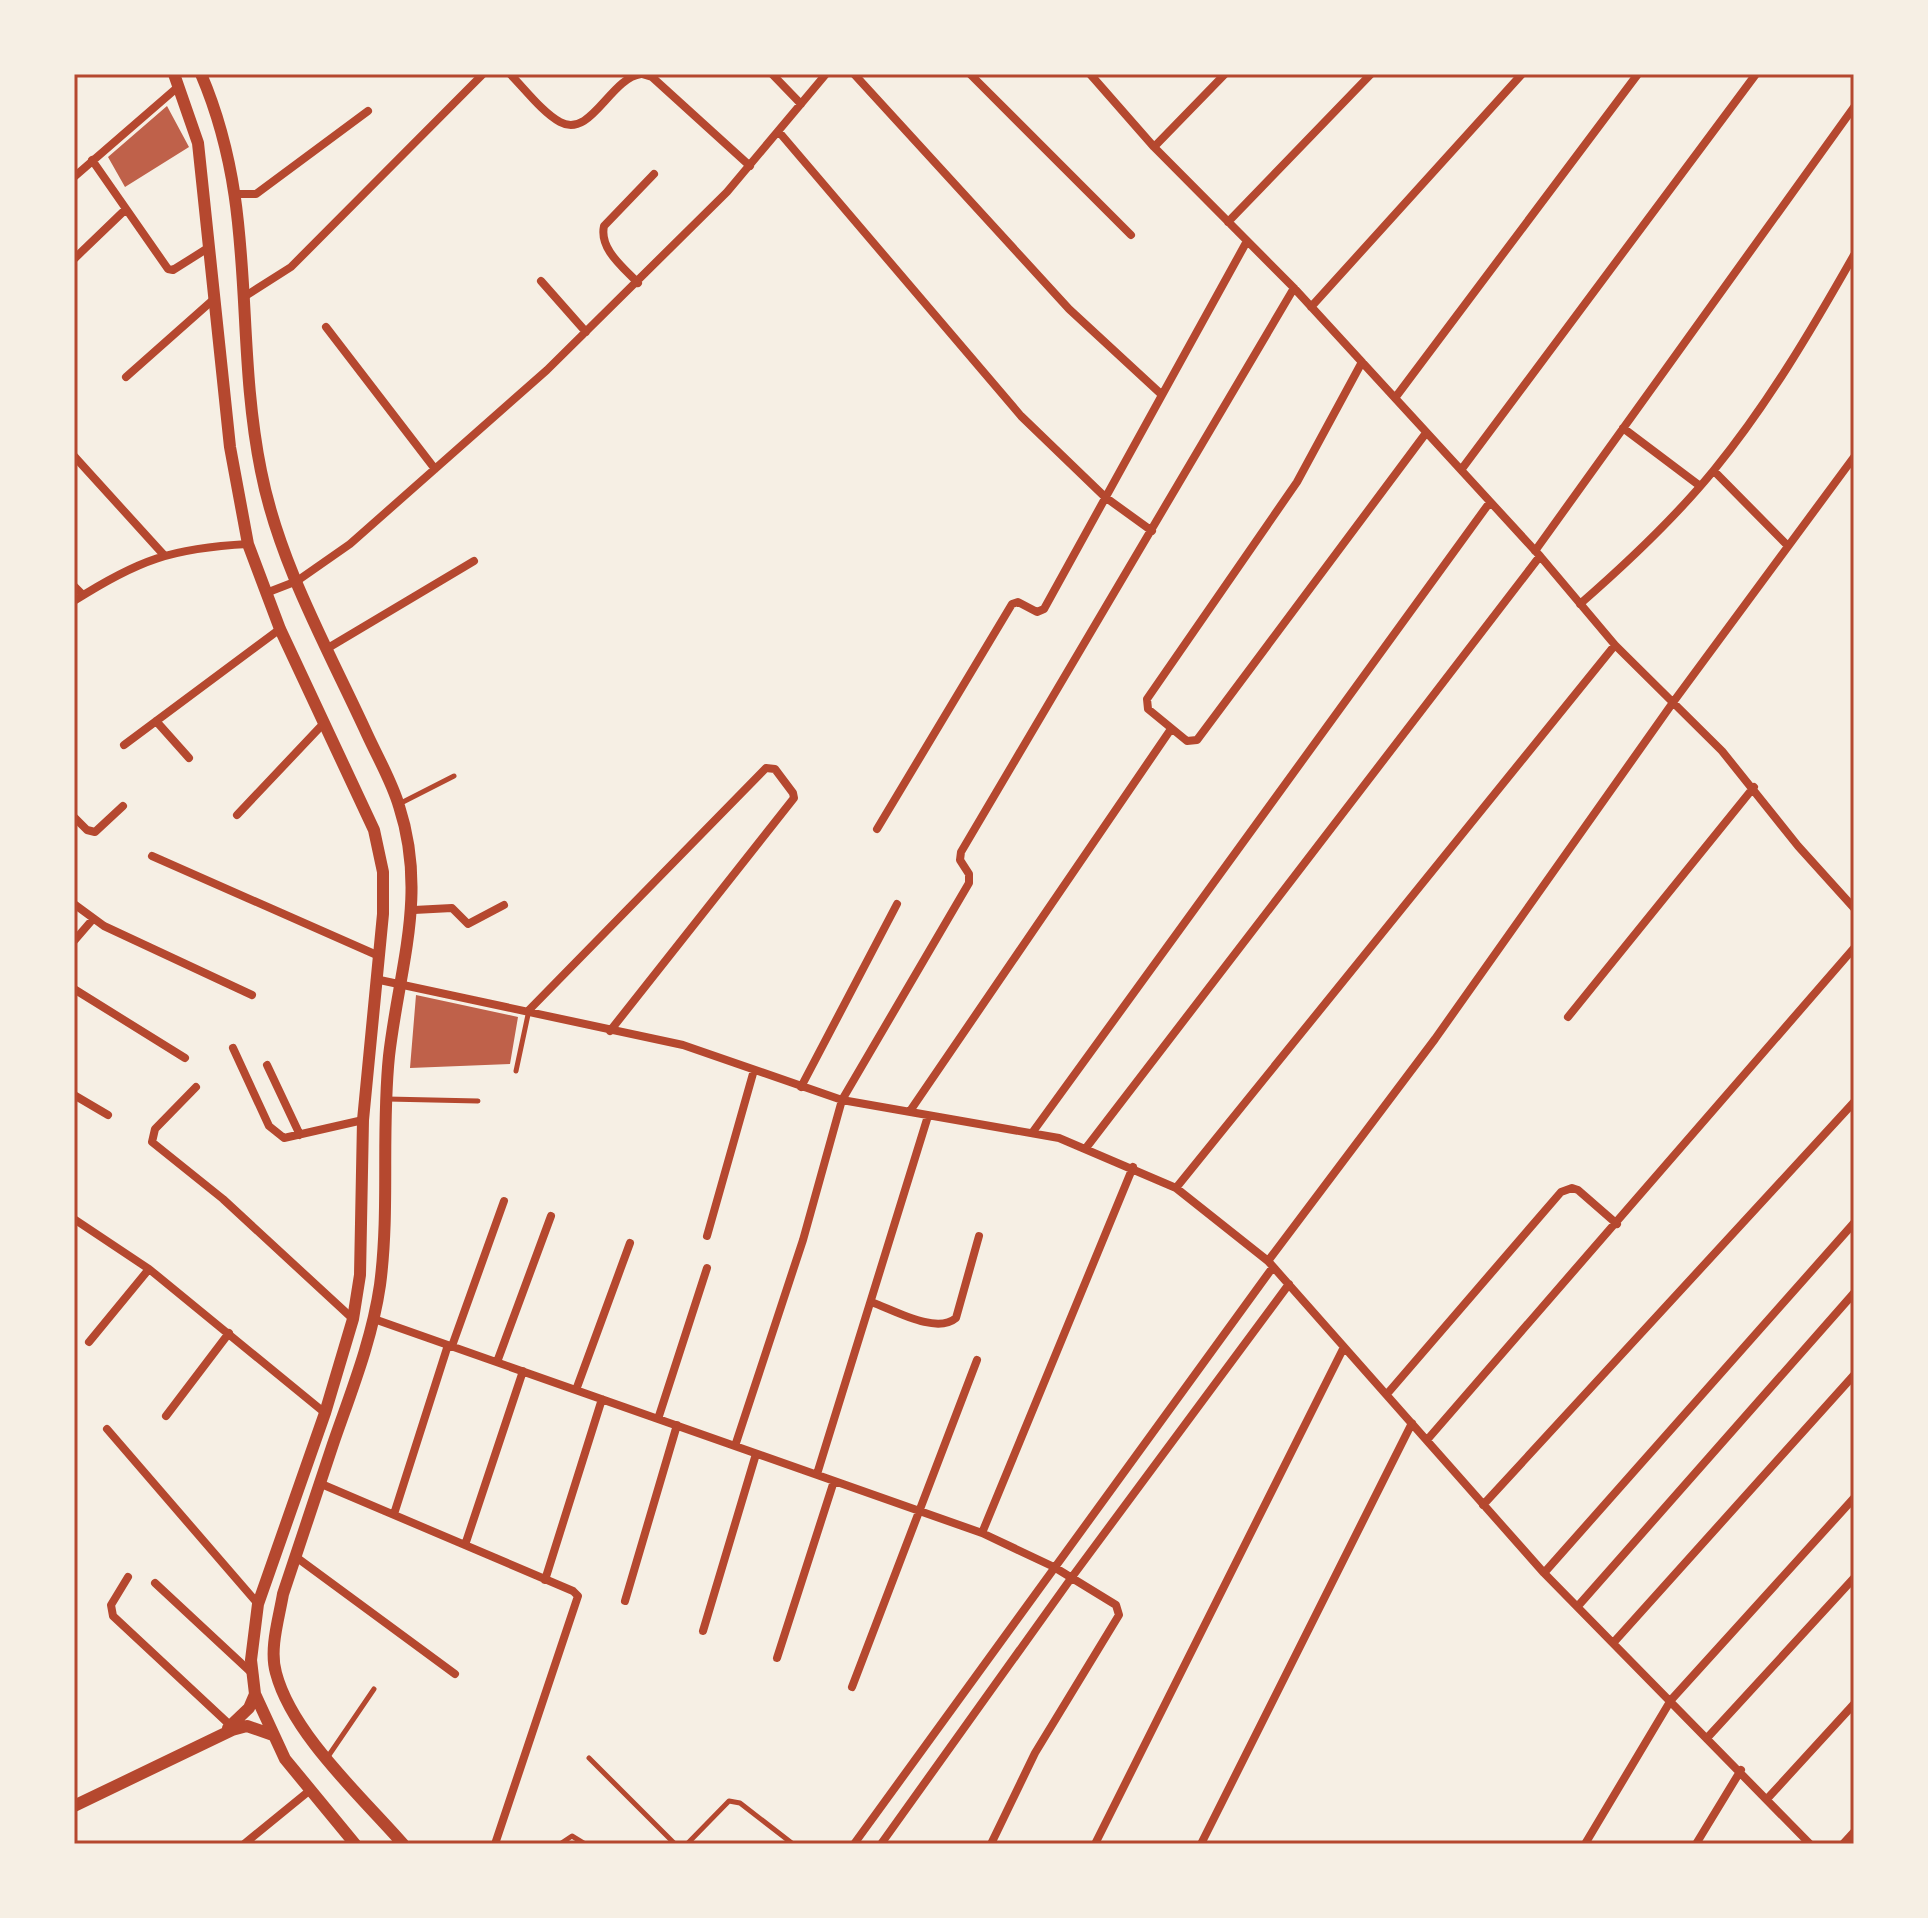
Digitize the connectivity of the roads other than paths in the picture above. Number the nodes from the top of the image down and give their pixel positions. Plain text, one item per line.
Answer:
1 (201, 74) edge
2 (483, 74) edge
3 (510, 74) edge
4 (642, 74) edge
5 (772, 74) edge
6 (826, 74) edge
7 (854, 74) edge
8 (970, 74) edge
9 (1090, 74) edge
10 (1225, 74) edge
11 (1371, 74) edge
12 (1522, 74) edge
13 (1638, 74) edge
14 (1756, 74) edge
15 (176, 80) edge
16 (801, 104) junction
17 (1854, 107) edge
18 (368, 111) dead end
19 (779, 132) junction
20 (1154, 147) junction
21 (92, 160) junction
22 (750, 166) junction
23 (654, 174) dead end
24 (74, 177) edge
25 (237, 194) junction
26 (126, 209) junction
27 (1228, 222) junction
28 (1131, 235) dead end
29 (1247, 241) junction
30 (208, 248) junction
31 (1854, 255) edge
32 (74, 259) edge
33 (541, 281) dead end
34 (638, 283) junction
35 (1294, 288) junction
36 (244, 297) junction
37 (214, 299) junction
38 (1311, 307) junction
39 (326, 327) dead end
40 (586, 332) junction
41 (1362, 362) junction
42 (126, 377) dead end
43 (1161, 394) junction
44 (1395, 398) junction
45 (1623, 428) junction
46 (1426, 433) junction
47 (74, 456) edge
48 (1853, 462) edge
49 (435, 469) junction
50 (1461, 470) junction
51 (1714, 471) junction
52 (1700, 486) junction
53 (1105, 497) junction
54 (1490, 502) junction
55 (1152, 531) junction
56 (248, 544) junction
57 (1788, 546) junction
58 (163, 554) junction
59 (1537, 554) junction
60 (474, 561) dead end
61 (297, 581) junction
62 (74, 586) edge
63 (266, 593) junction
64 (83, 595) junction
65 (74, 601) edge
66 (1580, 604) junction
67 (280, 629) junction
68 (1615, 645) junction
69 (328, 648) junction
70 (1674, 701) junction
71 (156, 721) junction
72 (324, 723) junction
73 (1171, 729) junction
74 (124, 745) dead end
75 (189, 758) dead end
76 (454, 776) dead end
77 (1754, 787) junction
78 (399, 804) junction
79 (123, 806) dead end
80 (237, 815) dead end
81 (74, 817) edge
82 (877, 829) dead end
83 (152, 856) dead end
84 (74, 904) edge
85 (897, 904) dead end
86 (504, 905) dead end
87 (1854, 908) edge
88 (414, 910) junction
89 (93, 919) junction
90 (74, 941) edge
91 (1854, 948) edge
92 (379, 956) junction
93 (375, 979) junction
94 (400, 983) junction
95 (74, 989) edge
96 (252, 995) dead end
97 (529, 1010) junction
98 (1568, 1017) dead end
99 (610, 1031) junction
100 (233, 1048) dead end
101 (185, 1058) dead end
102 (267, 1065) dead end
103 (754, 1070) junction
104 (516, 1071) dead end
105 (196, 1087) dead end
106 (801, 1087) junction
107 (74, 1095) edge
108 (384, 1099) junction
109 (842, 1100) junction
110 (478, 1101) dead end
111 (1854, 1102) edge
112 (910, 1111) junction
113 (108, 1115) dead end
114 (928, 1116) junction
115 (363, 1120) junction
116 (1032, 1133) junction
117 (300, 1135) junction
118 (1086, 1148) junction
119 (1133, 1167) junction
120 (1176, 1188) junction
121 (504, 1201) dead end
122 (551, 1216) dead end
123 (74, 1219) edge
124 (1854, 1223) edge
125 (1617, 1224) junction
126 (707, 1236) dead end
127 (979, 1236) dead end
128 (630, 1243) dead end
129 (1270, 1264) junction
130 (707, 1268) dead end
131 (149, 1269) junction
132 (1289, 1284) junction
133 (1854, 1293) edge
134 (871, 1302) junction
135 (353, 1319) junction
136 (374, 1319) junction
137 (229, 1333) junction
138 (89, 1342) dead end
139 (450, 1346) junction
140 (1344, 1347) junction
141 (977, 1360) dead end
142 (497, 1362) junction
143 (523, 1371) junction
144 (1854, 1375) edge
145 (576, 1390) junction
146 (1387, 1394) junction
147 (602, 1399) junction
148 (325, 1413) junction
149 (166, 1416) dead end
150 (658, 1419) junction
151 (1412, 1423) junction
152 (677, 1425) junction
153 (107, 1429) dead end
154 (1427, 1440) junction
155 (735, 1446) junction
156 (756, 1454) junction
157 (817, 1474) junction
158 (834, 1481) junction
159 (319, 1483) junction
160 (1854, 1498) edge
161 (1483, 1505) junction
162 (921, 1511) junction
163 (394, 1514) junction
164 (982, 1533) junction
165 (465, 1545) junction
166 (296, 1557) junction
167 (1054, 1567) junction
168 (1544, 1573) junction
169 (128, 1577) dead end
170 (1072, 1577) junction
171 (1854, 1578) edge
172 (545, 1580) junction
173 (155, 1583) dead end
174 (625, 1601) dead end
175 (258, 1604) junction
176 (1578, 1606) junction
177 (703, 1631) dead end
178 (1614, 1642) junction
179 (777, 1658) dead end
180 (455, 1674) dead end
181 (254, 1675) junction
182 (852, 1687) dead end
183 (374, 1689) dead end
184 (255, 1694) junction
185 (1671, 1700) junction
186 (1854, 1704) edge
187 (231, 1726) junction
188 (273, 1735) junction
189 (1708, 1737) junction
190 (215, 1738) junction
191 (327, 1758) junction
192 (589, 1758) dead end
193 (1741, 1770) junction
194 (309, 1791) junction
195 (1767, 1799) junction
196 (74, 1806) edge
197 (1854, 1832) edge
198 (244, 1844) edge
199 (355, 1844) edge
200 (403, 1844) edge
201 (495, 1844) edge
202 (560, 1844) edge
203 (585, 1844) edge
204 (675, 1844) edge
205 (687, 1844) edge
206 (793, 1844) edge
207 (854, 1844) edge
208 (881, 1844) edge
209 (991, 1844) edge
210 (1095, 1844) edge
211 (1201, 1844) edge
212 (1585, 1844) edge
213 (1696, 1844) edge
214 (1810, 1844) edge
215 (1843, 1844) edge

1 - 25 street
2 - 36 street
3 - 4 street
4 - 22 street
5 - 16 street
6 - 16 street
7 - 43 street
8 - 28 street
9 - 20 street
10 - 20 street
11 - 27 street
12 - 38 street
13 - 44 street
14 - 50 street
15 - 21 street
15 - 30 street
16 - 19 street
17 - 45 street
18 - 25 street
19 - 22 street
19 - 53 street
20 - 27 street
21 - 24 street
21 - 26 street
22 - 34 street
23 - 34 street
25 - 36 street
26 - 30 street
26 - 32 street
27 - 29 street
29 - 35 street
29 - 43 street
30 - 37 street
31 - 51 street
33 - 40 street
34 - 40 street
35 - 38 street
35 - 55 street
36 - 61 street
37 - 42 street
37 - 56 street
38 - 41 street
39 - 49 street
40 - 49 street
41 - 44 street
41 - 73 street
43 - 53 street
44 - 46 street
45 - 52 street
45 - 59 street
46 - 50 street
46 - 73 street
47 - 58 street
48 - 57 street
49 - 61 street
50 - 54 street
51 - 52 street
51 - 57 street
52 - 66 street
53 - 55 street
53 - 82 street
54 - 59 street
54 - 116 street
55 - 109 street
56 - 58 street
56 - 63 street
57 - 70 street
58 - 64 street
59 - 66 street
59 - 118 street
60 - 69 street
61 - 63 street
61 - 69 street
62 - 64 street
63 - 67 street
64 - 65 street
66 - 68 street
67 - 71 street
67 - 72 street
68 - 70 street
68 - 120 street
69 - 78 street
70 - 77 street
70 - 129 street
71 - 74 street
71 - 75 street
72 - 80 street
72 - 92 street
73 - 112 street
76 - 78 lane
77 - 87 street
77 - 98 street
78 - 88 street
79 - 81 street
83 - 92 street
84 - 89 street
85 - 106 street
86 - 88 street
88 - 94 street
89 - 90 street
89 - 96 street
91 - 125 street
92 - 93 street
93 - 94 street
93 - 115 street
94 - 97 street
94 - 108 street
95 - 101 street
97 - 99 street
97 - 99 street
97 - 104 lane
99 - 103 street
100 - 117 street
102 - 117 street
103 - 106 street
103 - 126 street
105 - 135 street
106 - 109 street
107 - 113 street
108 - 110 lane
108 - 136 street
109 - 112 street
109 - 155 street
111 - 161 street
112 - 114 street
114 - 116 street
114 - 134 street
115 - 117 street
115 - 135 street
116 - 118 street
118 - 119 street
119 - 120 street
119 - 164 street
120 - 129 street
121 - 139 street
122 - 142 street
123 - 131 street
124 - 168 street
125 - 146 street
125 - 154 street
127 - 134 street
128 - 145 street
129 - 132 street
129 - 167 street
130 - 150 street
131 - 137 street
131 - 138 street
132 - 140 street
132 - 170 street
133 - 176 street
134 - 157 street
135 - 148 street
136 - 139 street
136 - 159 street
137 - 148 street
137 - 149 street
139 - 142 street
139 - 163 street
140 - 146 street
140 - 210 street
141 - 162 street
142 - 143 street
143 - 145 street
143 - 165 street
144 - 178 street
145 - 147 street
146 - 151 street
147 - 150 street
147 - 172 street
148 - 175 street
150 - 152 street
151 - 154 street
151 - 211 street
152 - 155 street
152 - 174 street
153 - 175 street
154 - 161 street
155 - 156 street
156 - 157 street
156 - 177 street
157 - 158 street
158 - 162 street
158 - 179 street
159 - 163 street
159 - 166 street
160 - 185 street
161 - 168 street
162 - 164 street
162 - 182 street
163 - 165 street
164 - 167 street
165 - 172 street
166 - 180 street
166 - 191 street
167 - 170 street
167 - 207 street
168 - 176 street
169 - 187 street
170 - 208 street
170 - 209 street
171 - 189 street
172 - 201 street
173 - 181 street
175 - 181 street
176 - 178 street
178 - 185 street
181 - 184 street
183 - 191 lane
184 - 187 street
184 - 188 street
185 - 189 street
185 - 212 street
186 - 195 street
187 - 190 street
188 - 190 street
188 - 194 street
189 - 193 street
190 - 196 street
191 - 200 street
192 - 204 lane
193 - 195 street
193 - 213 street
194 - 198 street
194 - 199 street
195 - 214 street
197 - 215 street
202 - 203 lane
205 - 206 lane

